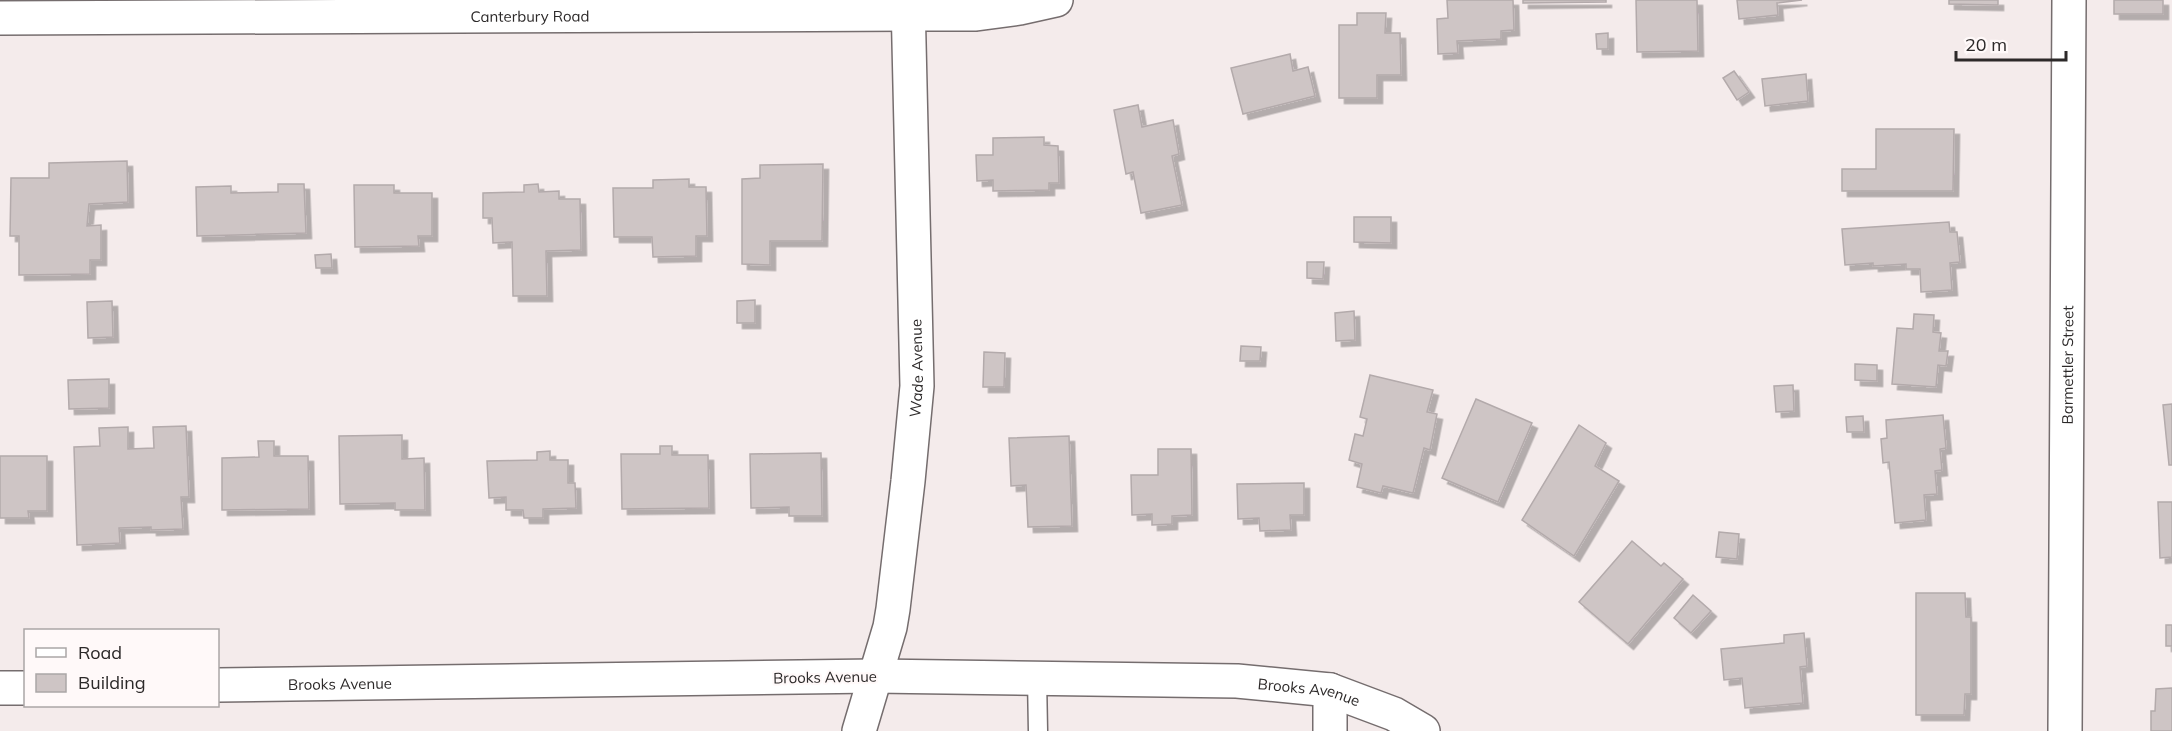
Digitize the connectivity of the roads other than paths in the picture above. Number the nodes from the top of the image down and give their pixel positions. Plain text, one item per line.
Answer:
1 (1056, 0) edge
2 (2069, 0) edge
3 (909, 7) edge
4 (100, 9) edge
5 (0, 18) edge
6 (875, 676) junction
7 (1036, 678) junction
8 (219, 685) edge
9 (0, 688) edge
10 (24, 688) edge
11 (1330, 690) junction
12 (859, 731) edge
13 (1038, 731) edge
14 (1330, 731) edge
15 (1423, 731) edge
16 (2065, 731) edge

1 - 3 street, Canterbury Road
2 - 16 street, Barmettler Street
3 - 4 street, Canterbury Road
3 - 6 street, Wade Avenue
4 - 5 street, Canterbury Road
6 - 7 street, Brooks Avenue
6 - 8 street, Brooks Avenue
6 - 12 street, Wade Avenue
7 - 11 street, Brooks Avenue
7 - 13 lane
9 - 10 street
11 - 14 street
11 - 15 street, Brooks Avenue

